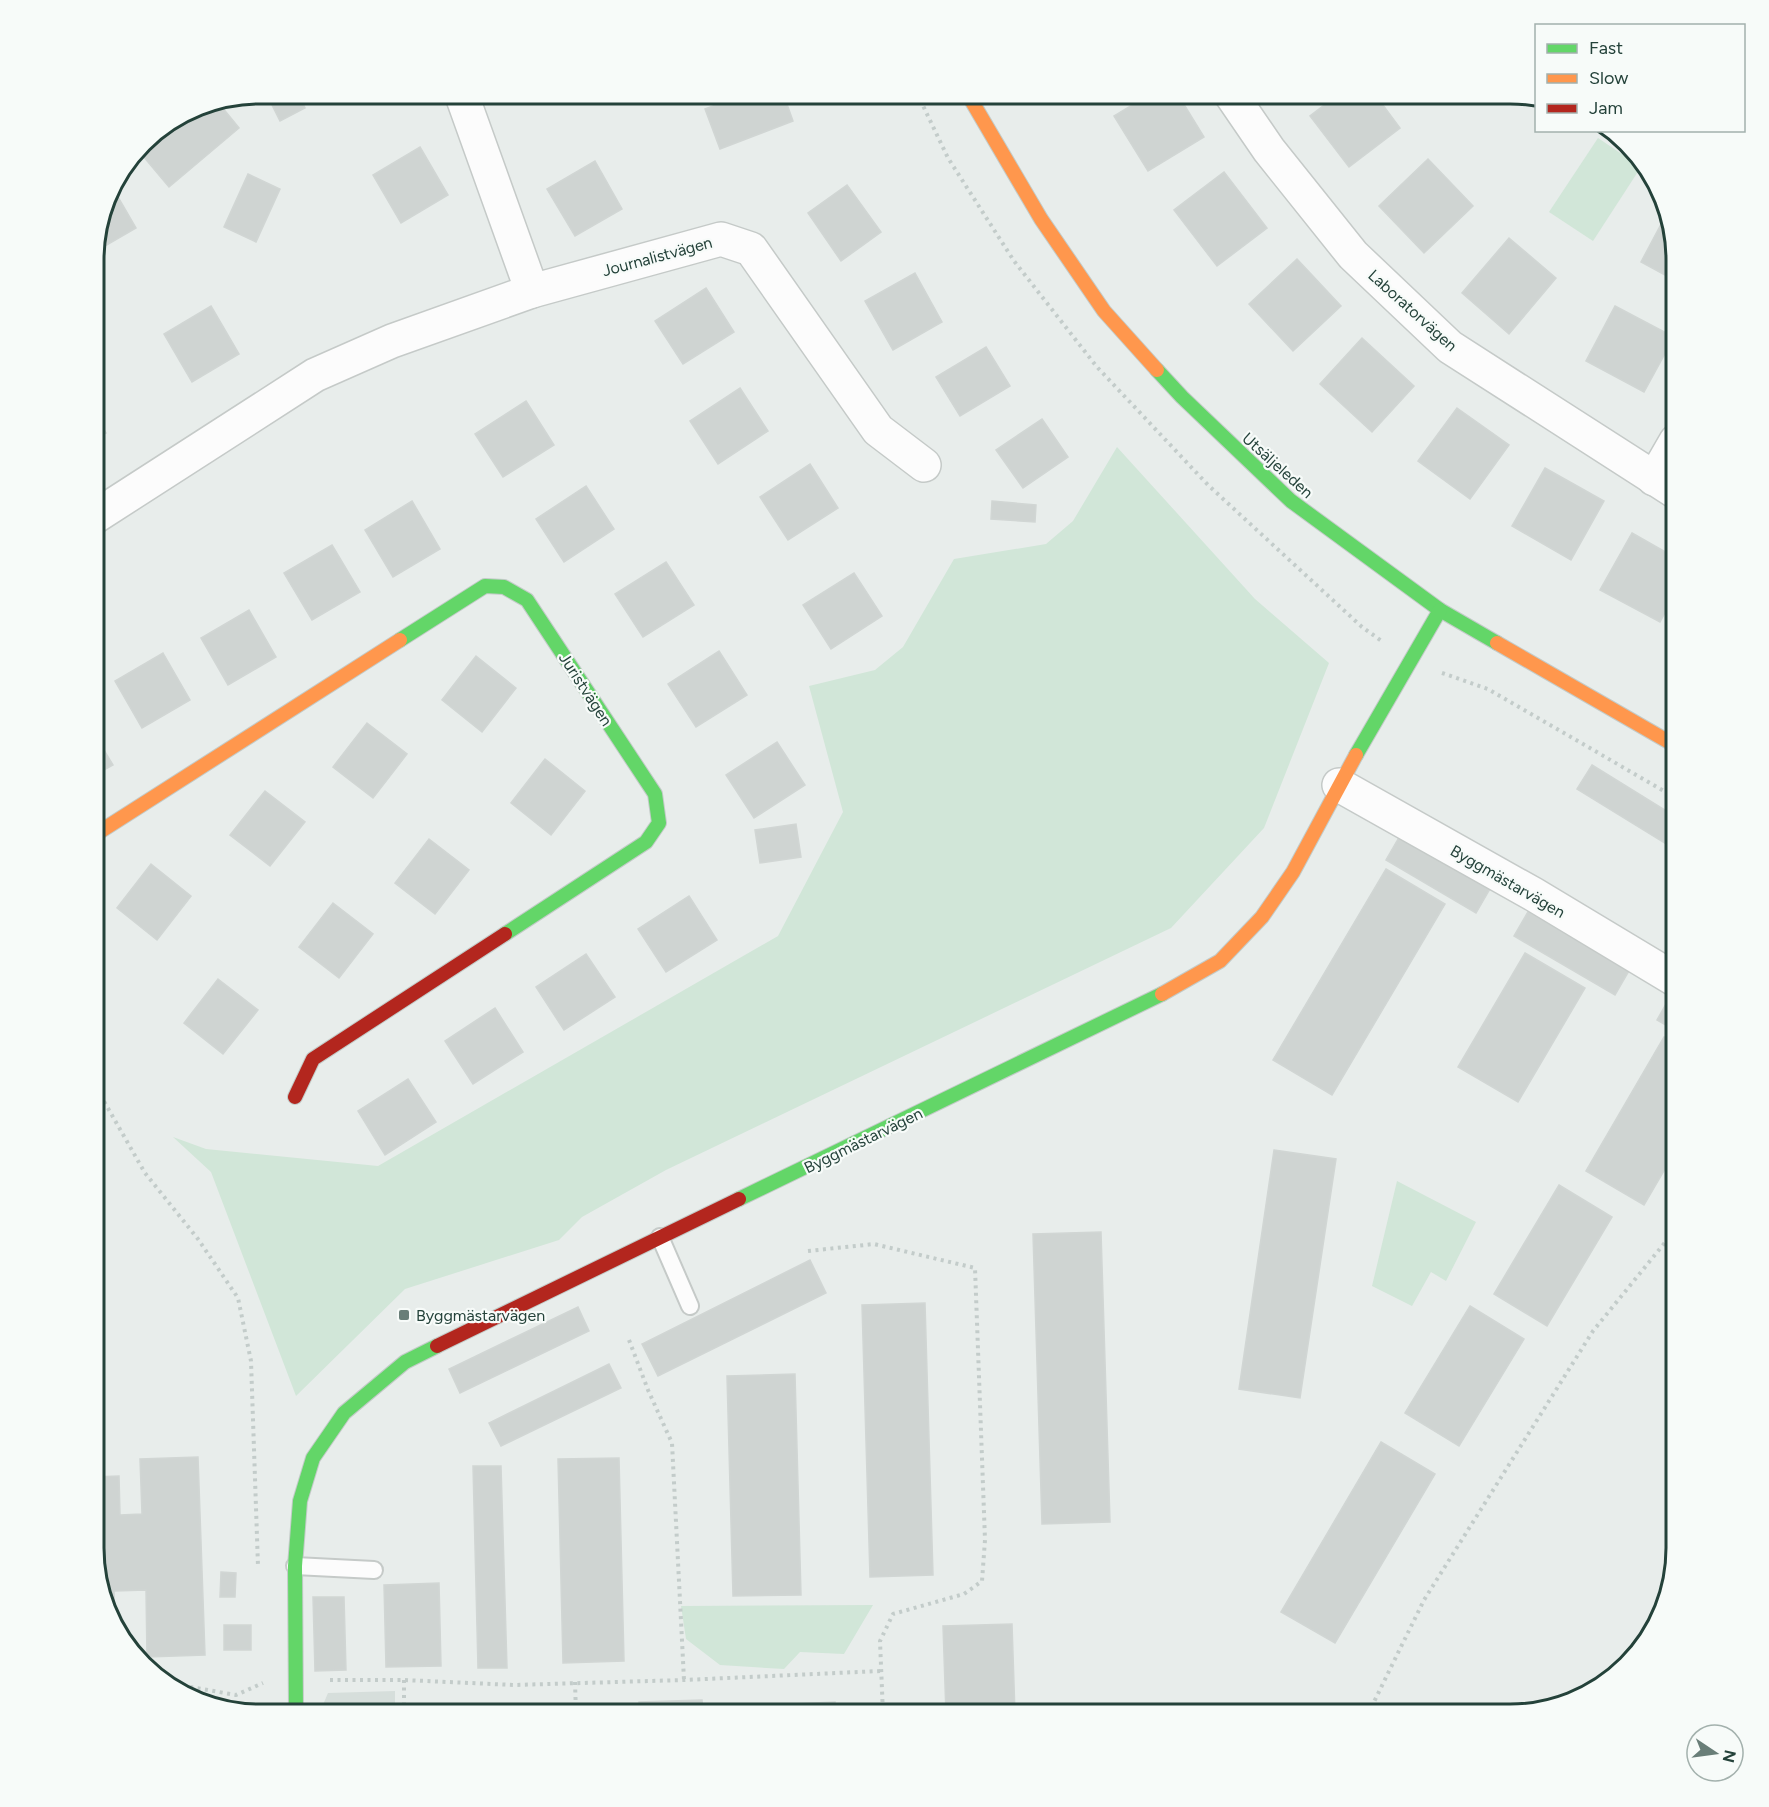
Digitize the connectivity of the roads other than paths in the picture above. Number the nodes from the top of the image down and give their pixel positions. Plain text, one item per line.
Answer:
1 (465, 104) edge
2 (973, 104) edge
3 (1238, 104) edge
4 (532, 291) junction
5 (924, 465) dead end
6 (1665, 486) edge
7 (104, 512) edge
8 (1440, 610) junction
9 (1666, 740) edge
10 (1339, 785) junction
11 (104, 829) edge
12 (1666, 974) edge
13 (295, 1097) dead end
14 (660, 1238) junction
15 (690, 1306) dead end
16 (295, 1566) junction
17 (375, 1570) dead end
18 (296, 1703) edge

1 - 4 street
2 - 8 street, Utsäljeleden
3 - 6 street, Laboratorvägen
4 - 5 street, Journalistvägen
4 - 7 street
8 - 9 street, Utsäljeleden
8 - 10 street, Byggmästarvägen
10 - 12 street, Byggmästarvägen
10 - 14 street, Byggmästarvägen
11 - 13 street, Juristvägen
14 - 15 lane
14 - 16 street, Byggmästarvägen
16 - 17 lane
16 - 18 street, Byggmästarvägen

